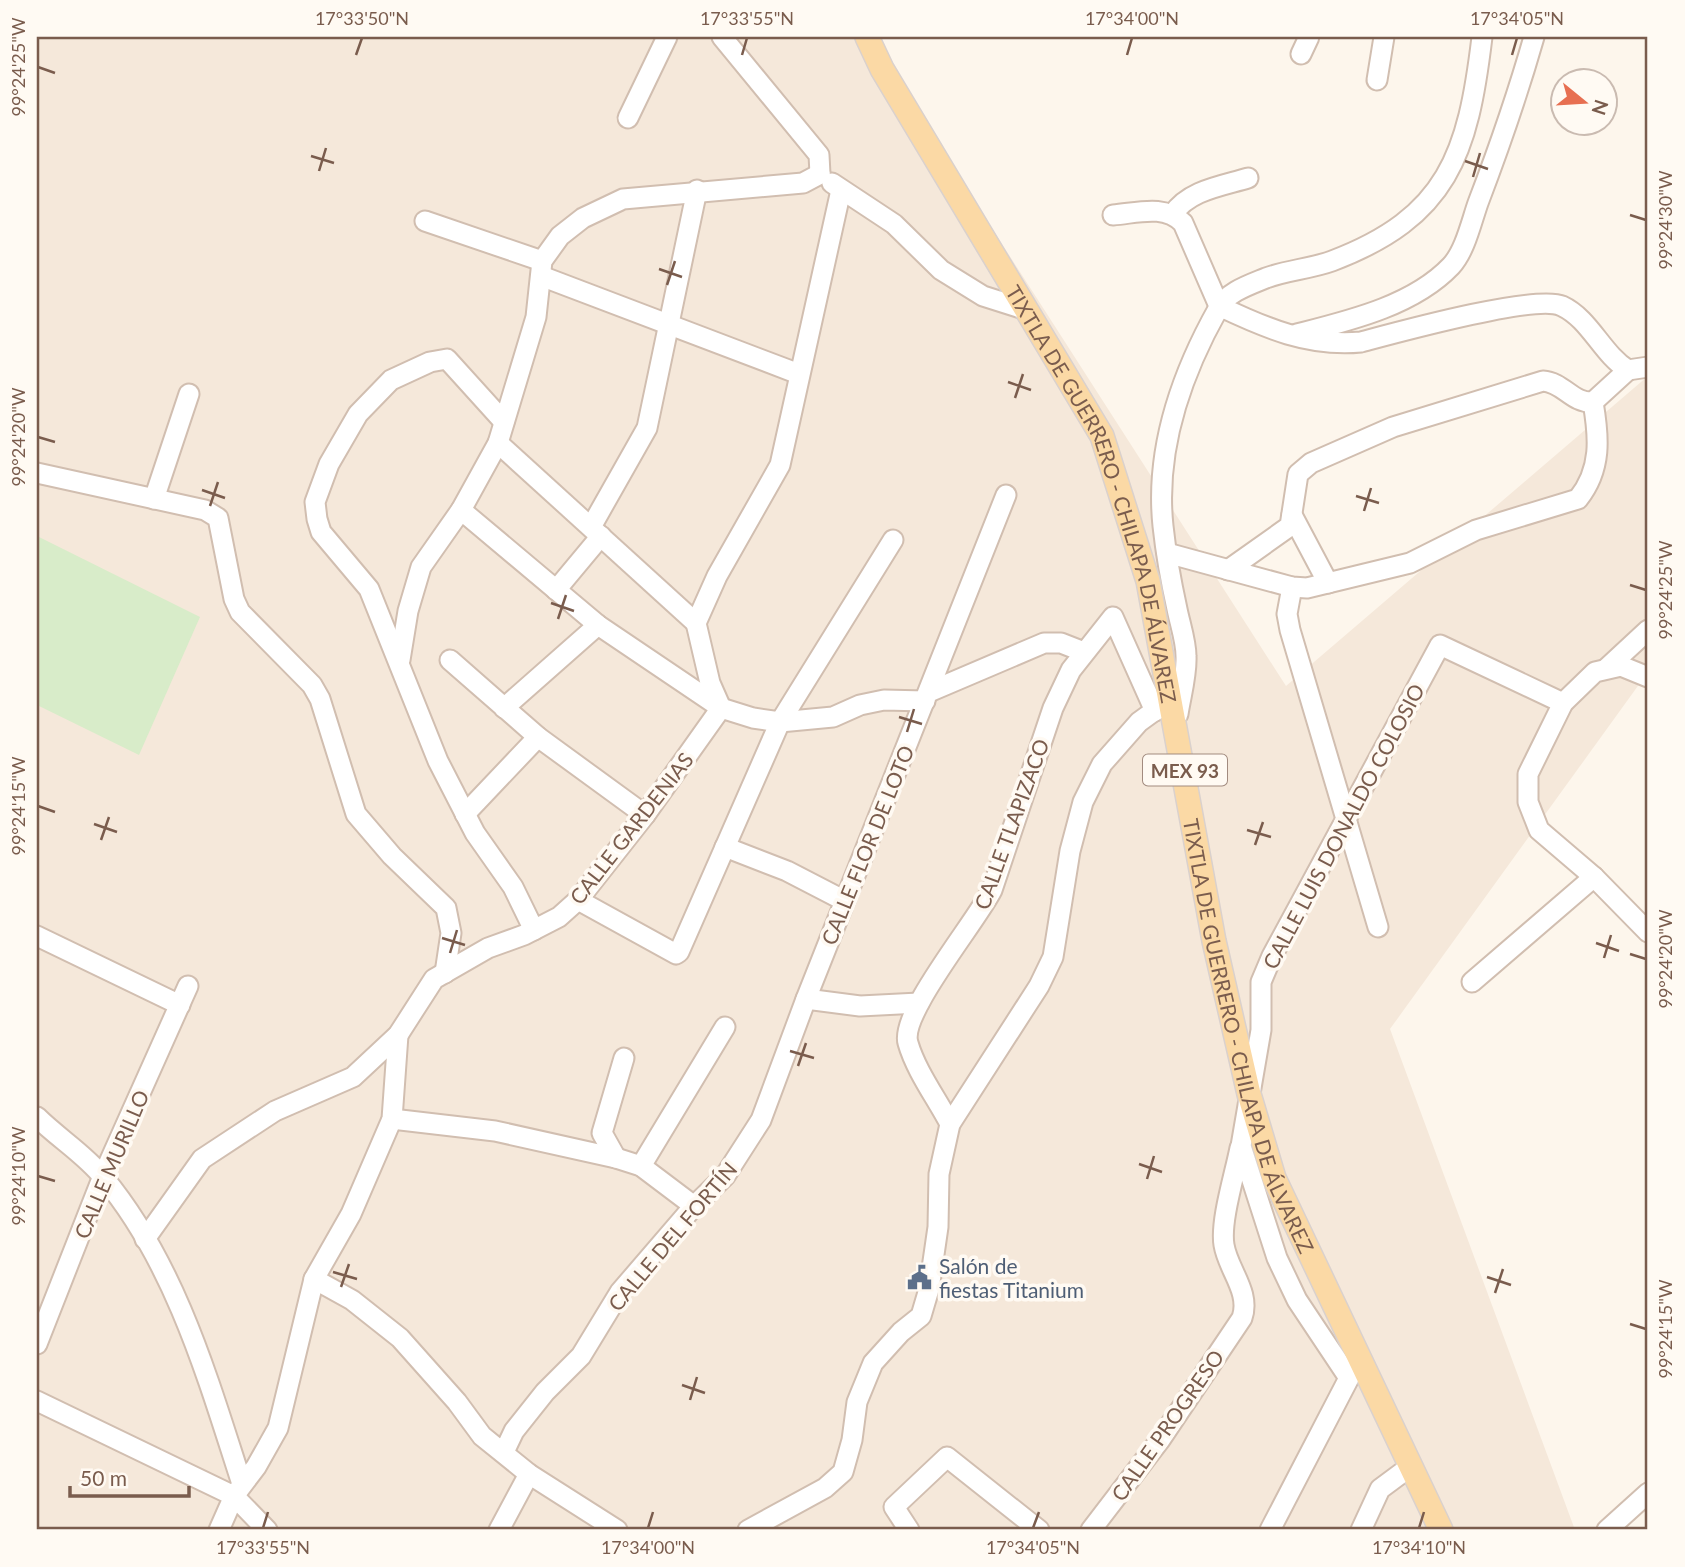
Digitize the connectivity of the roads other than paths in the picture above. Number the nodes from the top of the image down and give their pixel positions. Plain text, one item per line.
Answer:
1 (667, 37) edge
2 (722, 37) edge
3 (867, 37) edge
4 (1384, 37) edge
5 (1482, 37) edge
6 (1534, 37) edge
7 (1377, 80) dead end
8 (628, 118) dead end
9 (820, 174) junction
10 (1248, 178) dead end
11 (698, 190) junction
12 (841, 190) junction
13 (1173, 214) junction
14 (1113, 215) dead end
15 (425, 222) dead end
16 (542, 269) junction
17 (1219, 306) junction
18 (1027, 310) junction
19 (668, 324) junction
20 (1291, 335) junction
21 (1637, 369) edge
22 (799, 374) junction
23 (188, 394) dead end
24 (1593, 402) junction
25 (504, 422) junction
26 (498, 443) junction
27 (37, 473) edge
28 (1006, 495) dead end
29 (154, 499) junction
30 (461, 510) junction
31 (1292, 514) junction
32 (596, 531) junction
33 (893, 540) dead end
34 (1167, 553) junction
35 (1228, 570) junction
36 (1159, 579) junction
37 (1328, 583) junction
38 (1292, 587) junction
39 (556, 590) junction
40 (696, 624) junction
41 (598, 625) junction
42 (1648, 630) edge
43 (1084, 652) junction
44 (450, 660) dead end
45 (400, 661) junction
46 (1607, 668) junction
47 (1648, 677) edge
48 (927, 696) junction
49 (1563, 703) junction
50 (1163, 704) junction
51 (504, 708) junction
52 (721, 708) junction
53 (780, 722) junction
54 (1177, 724) junction
55 (538, 737) junction
56 (465, 814) junction
57 (645, 815) junction
58 (1346, 819) junction
59 (725, 847) junction
60 (1594, 877) junction
61 (578, 900) junction
62 (845, 901) junction
63 (1378, 926) dead end
64 (534, 930) junction
65 (1648, 932) edge
66 (37, 936) edge
67 (445, 972) junction
68 (1472, 982) dead end
69 (188, 986) dead end
70 (806, 999) junction
71 (919, 1003) junction
72 (180, 1005) junction
73 (725, 1027) dead end
74 (398, 1035) junction
75 (624, 1058) dead end
76 (1249, 1094) junction
77 (37, 1117) edge
78 (392, 1119) junction
79 (950, 1124) junction
80 (1241, 1146) junction
81 (616, 1158) junction
82 (641, 1166) junction
83 (103, 1177) junction
84 (694, 1206) junction
85 (145, 1239) junction
86 (314, 1279) junction
87 (1242, 1318) joint
88 (37, 1345) edge
89 (37, 1401) edge
90 (504, 1452) junction
91 (1411, 1466) junction
92 (529, 1474) junction
93 (238, 1490) junction
94 (1648, 1493) edge
95 (219, 1530) edge
96 (267, 1530) edge
97 (499, 1530) edge
98 (617, 1530) edge
99 (748, 1530) edge
100 (909, 1530) edge
101 (1039, 1530) edge
102 (1091, 1530) edge
103 (1270, 1530) edge
104 (1361, 1530) edge
105 (1441, 1530) edge
106 (1607, 1530) edge

1 - 8 street
2 - 9 street
3 - 18 main road, TIXTLA DE GUERRERO - CHILAPA DE ÁLVAREZ / MEX 93
4 - 7 street
5 - 17 street
6 - 20 street
9 - 11 street
9 - 12 street
10 - 13 street
11 - 16 street
11 - 19 street
12 - 18 street
12 - 22 street
13 - 14 street
13 - 17 street
15 - 16 street
16 - 19 street
16 - 25 street
17 - 20 street
17 - 34 street
18 - 36 main road, TIXTLA DE GUERRERO - CHILAPA DE ÁLVAREZ / MEX 93
19 - 22 street
19 - 32 street
20 - 21 street
21 - 24 street
22 - 40 street
23 - 29 street
24 - 31 street
24 - 37 street
25 - 26 street
25 - 45 street
26 - 30 street
26 - 32 street
27 - 29 street
28 - 48 street, CALLE FLOR DE LOTO
29 - 67 street
30 - 39 street
30 - 45 street
31 - 35 street
31 - 37 street
32 - 39 street
32 - 40 street
33 - 53 street
34 - 35 street
34 - 36 street
35 - 38 street
36 - 50 main road, TIXTLA DE GUERRERO - CHILAPA DE ÁLVAREZ / MEX 93
36 - 54 street
37 - 38 street
38 - 58 street
39 - 41 street
40 - 52 street
41 - 51 street
41 - 52 street
42 - 46 street
43 - 48 street
43 - 50 street, CALLE TLAPIZACO
43 - 71 street, CALLE TLAPIZACO
44 - 51 street
45 - 56 street
46 - 47 street
46 - 49 street
48 - 53 street
48 - 62 street, CALLE FLOR DE LOTO
49 - 58 street, CALLE LUIS DONALDO COLOSIO
49 - 60 street
50 - 54 main road, TIXTLA DE GUERRERO - CHILAPA DE ÁLVAREZ / MEX 93
50 - 79 street
51 - 55 street
52 - 53 street
52 - 57 street, CALLE GARDENIAS
53 - 59 street
54 - 76 main road, TIXTLA DE GUERRERO - CHILAPA DE ÁLVAREZ / MEX 93
55 - 56 street
55 - 57 street
56 - 64 street
57 - 61 street, CALLE GARDENIAS
58 - 63 street
58 - 76 street, CALLE LUIS DONALDO COLOSIO
59 - 61 street
59 - 62 street
60 - 65 street
60 - 68 street
61 - 64 street, CALLE GARDENIAS
62 - 70 street, CALLE FLOR DE LOTO
64 - 67 street, CALLE GARDENIAS
66 - 72 street
67 - 74 street, CALLE GARDENIAS
69 - 72 street, CALLE MURILLO
70 - 71 street
70 - 84 street, CALLE DEL FORTÍN
71 - 79 street, CALLE TLAPIZACO
72 - 83 street, CALLE MURILLO
73 - 82 street
74 - 78 street
74 - 85 street, CALLE GARDENIAS
75 - 81 street
76 - 80 street, CALLE LUIS DONALDO COLOSIO
76 - 91 main road, TIXTLA DE GUERRERO - CHILAPA DE ÁLVAREZ / MEX 93
77 - 83 street
78 - 81 street
78 - 86 street
79 - 99 street
80 - 87 street, CALLE LUIS DONALDO COLOSIO
80 - 103 street
81 - 82 street
82 - 84 street
83 - 85 street
83 - 88 street, CALLE MURILLO
84 - 90 street, CALLE DEL FORTÍN
85 - 93 street
86 - 90 street
86 - 93 street
87 - 102 street, CALLE PROGRESO
89 - 93 street
90 - 92 street
91 - 104 street
91 - 105 main road, TIXTLA DE GUERRERO - CHILAPA DE ÁLVAREZ / MEX 93
92 - 97 street
92 - 98 street
93 - 95 street
93 - 96 street
94 - 106 street
100 - 101 street

